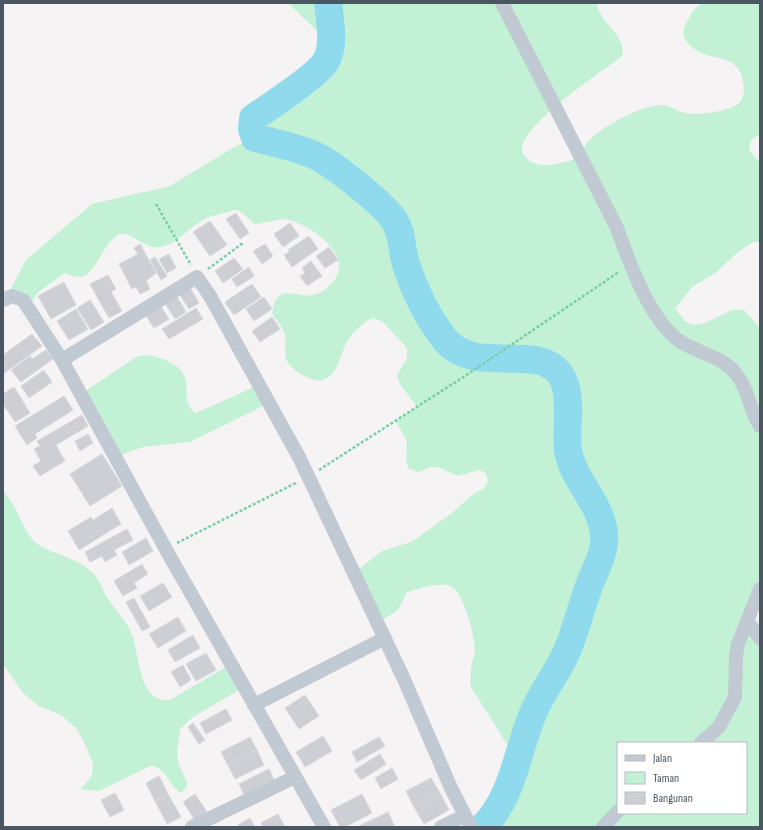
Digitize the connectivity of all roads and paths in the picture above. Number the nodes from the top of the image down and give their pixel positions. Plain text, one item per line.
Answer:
1 (502, 3) edge
2 (156, 204) dead end
3 (243, 243) dead end
4 (631, 267) junction
5 (197, 277) junction
6 (3, 300) edge
7 (62, 360) junction
8 (760, 426) edge
9 (309, 477) junction
10 (166, 549) junction
11 (760, 589) edge
12 (748, 622) junction
13 (385, 638) junction
14 (760, 638) edge
15 (254, 705) junction
16 (702, 742) edge
17 (294, 777) junction
18 (617, 812) edge
19 (468, 823) edge
20 (192, 827) edge
21 (324, 827) edge
22 (441, 827) edge
23 (603, 827) edge

1 - 4 street
2 - 5 path
3 - 5 path
4 - 8 street
4 - 9 path
5 - 7 street
5 - 9 street
6 - 7 street
7 - 10 street
9 - 10 path
9 - 13 street
10 - 15 street
11 - 12 street
12 - 14 street
12 - 16 street
13 - 15 street
13 - 19 street
15 - 17 street
17 - 20 street
17 - 21 street
18 - 23 street
19 - 22 street

